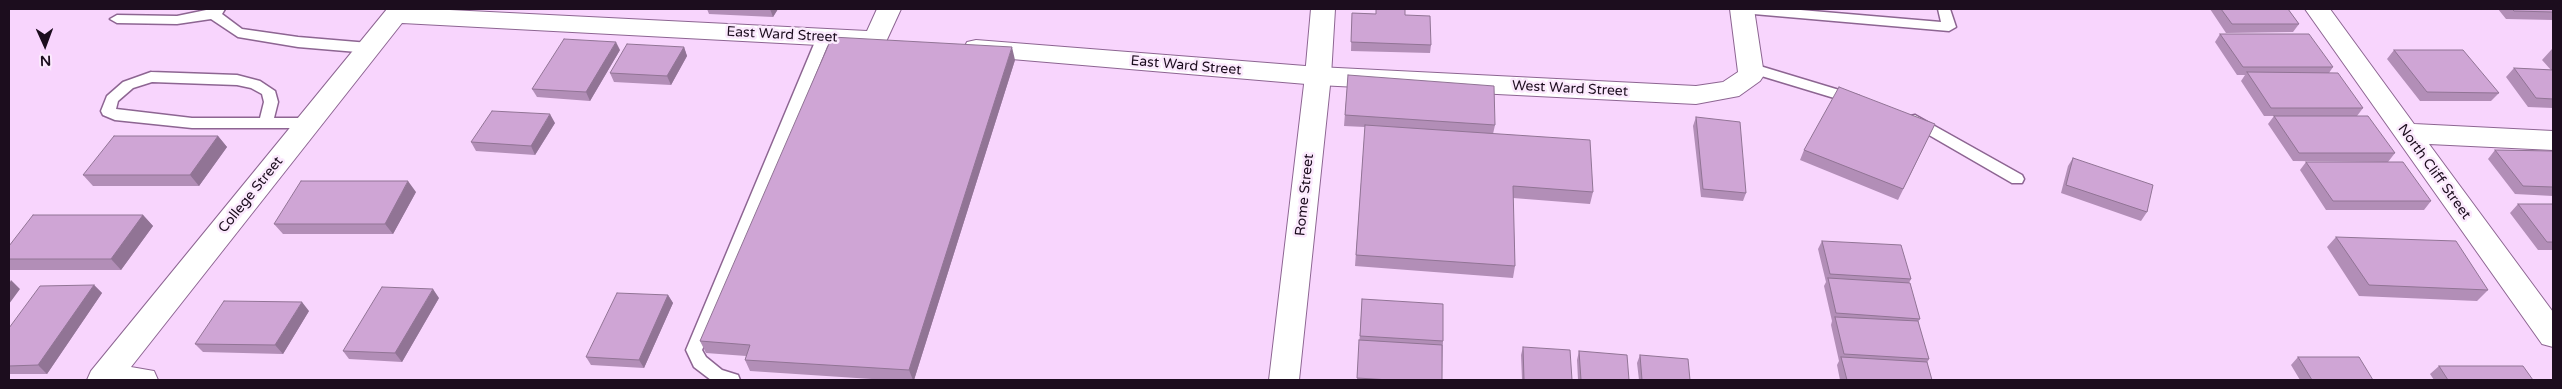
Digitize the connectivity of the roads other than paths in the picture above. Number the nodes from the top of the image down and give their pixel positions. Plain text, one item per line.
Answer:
1 (889, 9) edge
2 (1323, 9) edge
3 (1742, 9) edge
4 (1944, 9) edge
5 (2317, 9) edge
6 (216, 11) edge
7 (398, 12) edge
8 (121, 14) edge
9 (824, 37) junction
10 (875, 40) junction
11 (904, 42) edge
12 (954, 46) edge
13 (369, 48) junction
14 (1750, 68) junction
15 (1318, 76) junction
16 (1870, 104) edge
17 (1905, 114) edge
18 (266, 123) junction
19 (309, 123) junction
20 (2406, 133) junction
21 (2553, 140) edge
22 (2017, 179) dead end
23 (2553, 334) edge
24 (103, 379) edge
25 (143, 380) edge
26 (732, 380) edge
27 (1284, 380) edge

1 - 10 street
2 - 15 street, Rome Street
3 - 4 lane
3 - 14 street
5 - 20 street, North Cliff Street
6 - 8 lane
6 - 13 lane
7 - 9 street, East Ward Street
7 - 13 street, College Street
9 - 10 street, East Ward Street
9 - 26 lane
10 - 11 street, East Ward Street
12 - 15 street, East Ward Street
13 - 19 street, College Street
14 - 15 street, West Ward Street
14 - 16 lane
15 - 27 street, Rome Street
17 - 22 lane
18 - 18 lane
18 - 19 lane
19 - 24 street, College Street
20 - 21 street
20 - 23 street, North Cliff Street
24 - 25 street

